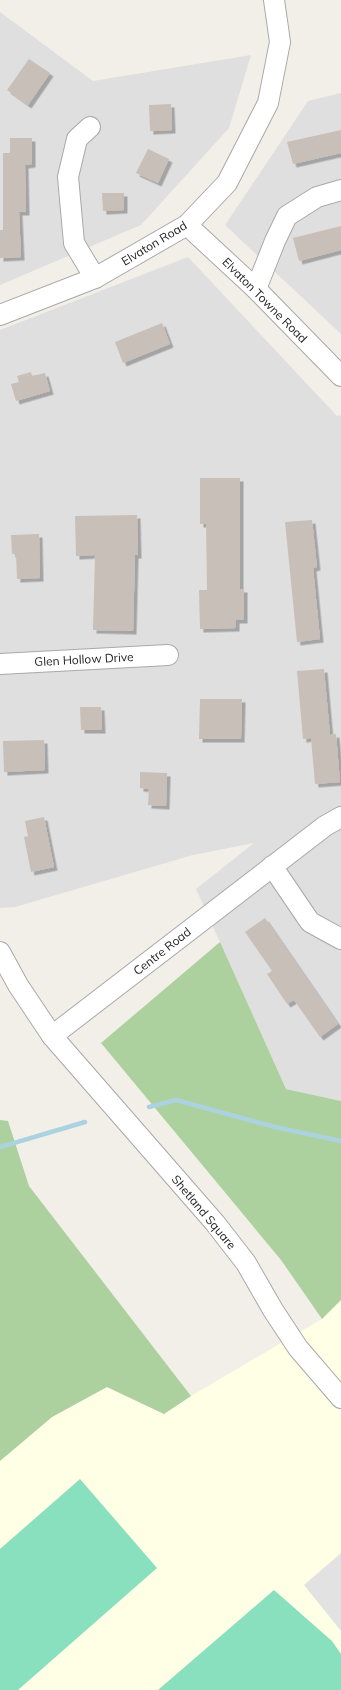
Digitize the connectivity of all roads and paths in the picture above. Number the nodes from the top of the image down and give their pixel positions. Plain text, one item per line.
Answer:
1 (274, 0) edge
2 (90, 127) dead end
3 (341, 190) edge
4 (187, 225) junction
5 (95, 278) junction
6 (256, 288) junction
7 (0, 314) edge
8 (341, 376) edge
9 (168, 655) dead end
10 (0, 664) edge
11 (341, 817) edge
12 (272, 866) junction
13 (341, 939) edge
14 (0, 952) edge
15 (52, 1036) junction
16 (341, 1398) edge

1 - 4 street, Elvaton Road
2 - 5 street
3 - 6 street
4 - 5 street, Elvaton Road
4 - 6 street, Elvaton Towne Road
5 - 7 street, Elvaton Road
6 - 8 street, Elvaton Towne Road
9 - 10 street, Glen Hollow Drive
11 - 12 street, Centre Road
12 - 13 street
12 - 15 street, Centre Road
14 - 15 street, Shetland Square
15 - 16 street, Shetland Square

